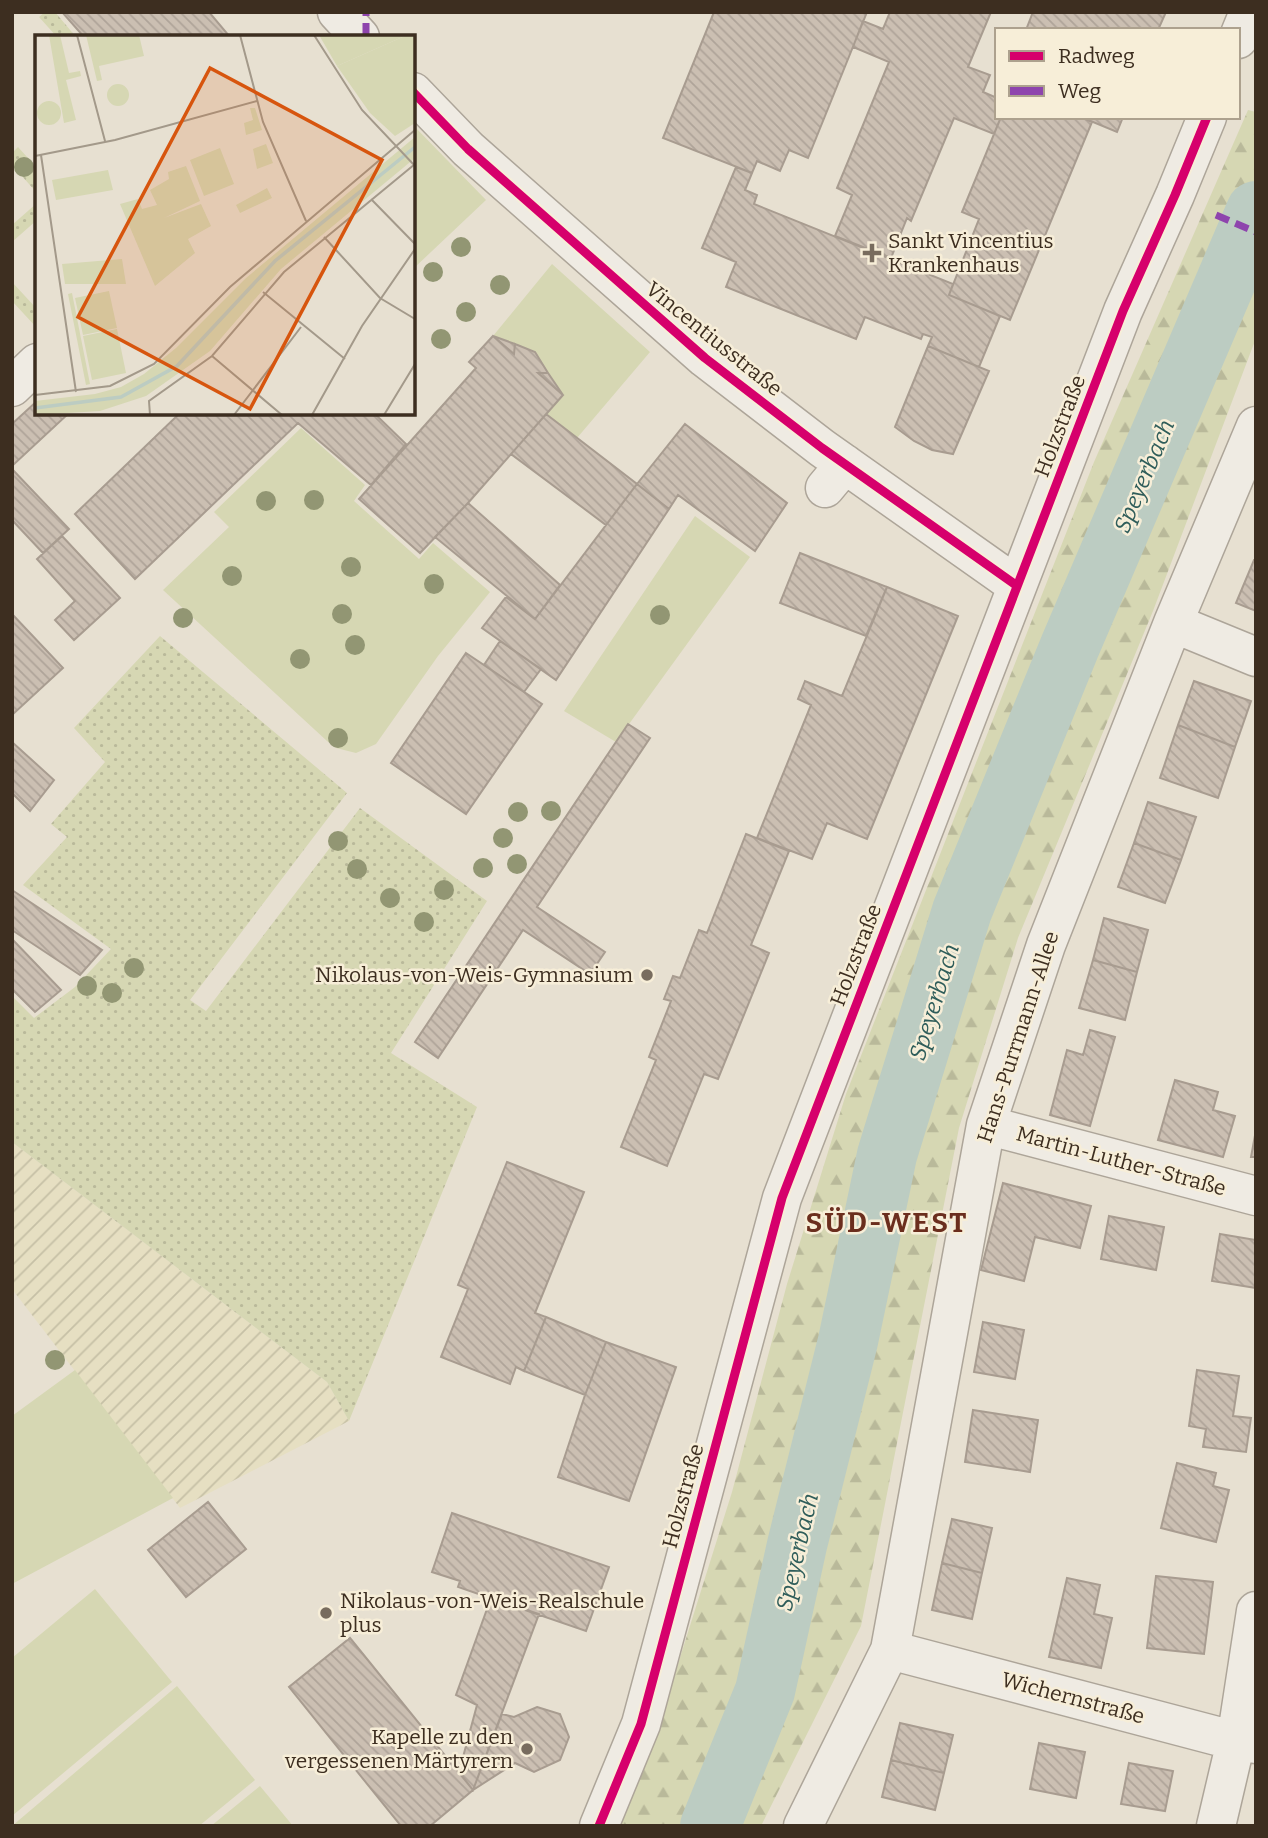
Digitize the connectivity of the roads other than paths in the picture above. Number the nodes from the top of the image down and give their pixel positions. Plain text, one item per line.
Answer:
1 (337, 12) edge
2 (1249, 12) edge
3 (1240, 34) edge
4 (358, 35) edge
5 (415, 94) edge
6 (1206, 119) edge
7 (35, 365) edge
8 (12, 387) edge
9 (1256, 426) edge
10 (1016, 585) junction
11 (1173, 623) junction
12 (1256, 657) edge
13 (986, 1125) junction
14 (1256, 1196) edge
15 (1256, 1611) edge
16 (890, 1650) junction
17 (1246, 1742) edge
18 (599, 1826) edge
19 (803, 1826) edge
20 (1216, 1826) edge

1 - 4 street
2 - 3 street
5 - 10 street, Vincentiusstraße
6 - 10 street, Holzstraße
7 - 8 street
9 - 11 street, Hans-Purrmann-Allee
10 - 18 street, Holzstraße
11 - 12 street
11 - 13 street, Hans-Purrmann-Allee
13 - 14 street, Martin-Luther-Straße
13 - 16 street, Hans-Purrmann-Allee
15 - 17 street
16 - 17 street, Wichernstraße
16 - 19 street, Hans-Purrmann-Allee
17 - 20 street

